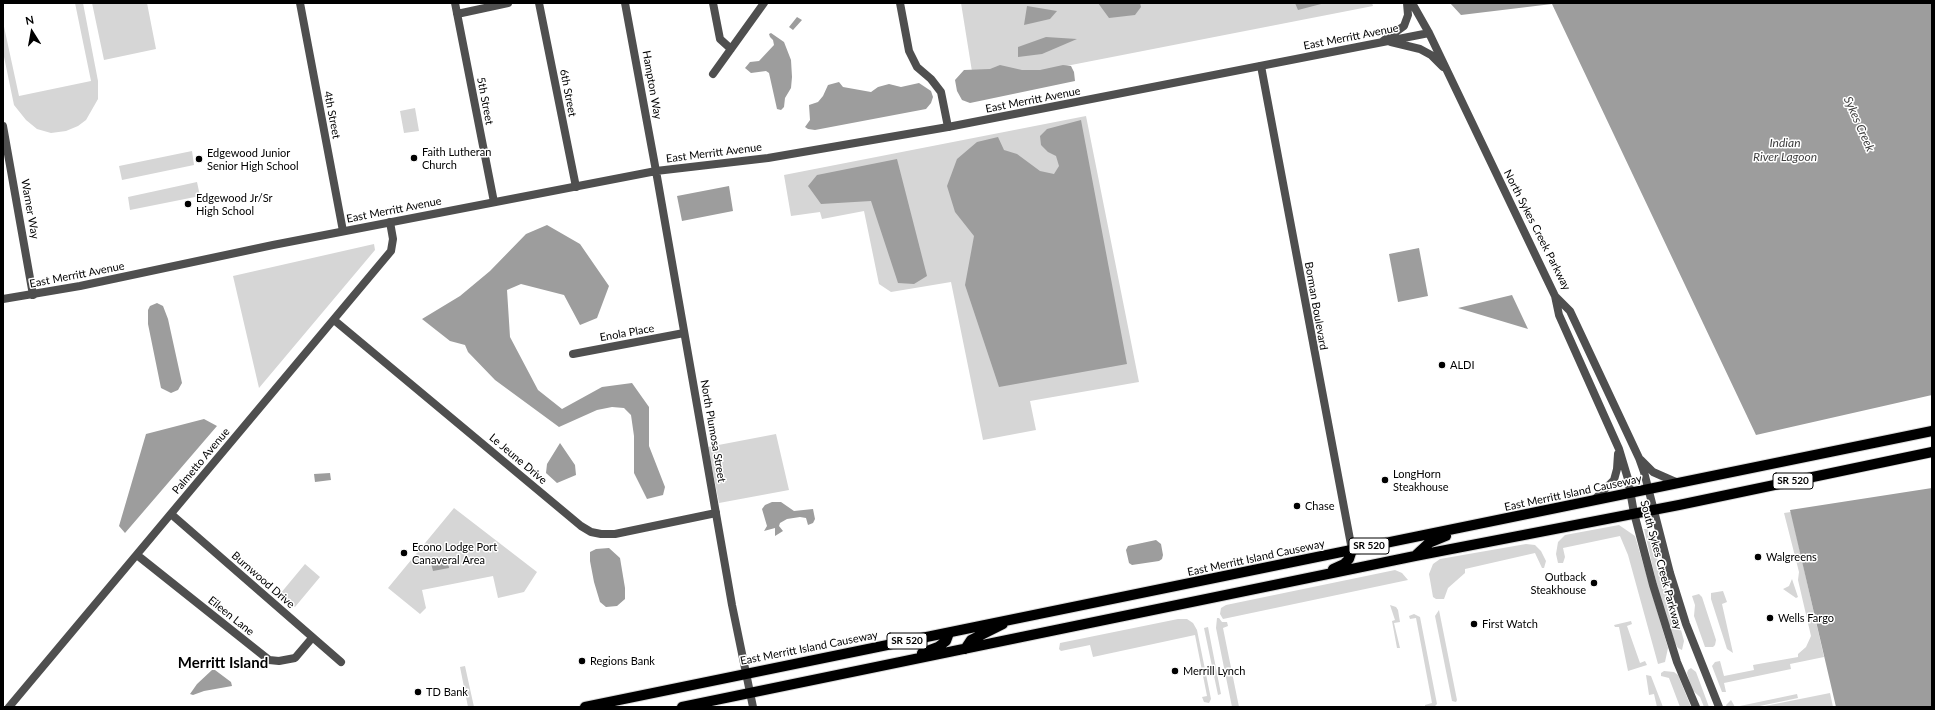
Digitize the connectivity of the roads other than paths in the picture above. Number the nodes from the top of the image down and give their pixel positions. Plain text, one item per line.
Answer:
1 (300, 3) edge
2 (455, 3) edge
3 (508, 3) edge
4 (539, 3) edge
5 (625, 3) edge
6 (713, 3) edge
7 (764, 3) edge
8 (900, 3) edge
9 (1407, 3) edge
10 (1412, 3) edge
11 (457, 14) junction
12 (1429, 33) junction
13 (1385, 42) junction
14 (731, 49) junction
15 (1260, 66) junction
16 (1446, 70) junction
17 (713, 74) dead end
18 (3, 126) edge
19 (948, 127) junction
20 (12, 172) junction
21 (656, 172) junction
22 (3, 174) edge
23 (576, 187) junction
24 (494, 202) junction
25 (390, 222) junction
26 (343, 231) junction
27 (33, 295) junction
28 (1556, 296) junction
29 (3, 299) edge
30 (334, 320) junction
31 (684, 333) junction
32 (573, 354) dead end
33 (1932, 431) edge
34 (1618, 449) junction
35 (1932, 452) edge
36 (1639, 458) junction
37 (1678, 483) junction
38 (1649, 489) junction
39 (1630, 493) junction
40 (1594, 500) junction
41 (1655, 509) junction
42 (1634, 513) junction
43 (171, 514) junction
44 (716, 514) junction
45 (1483, 524) junction
46 (1352, 550) junction
47 (137, 554) junction
48 (1415, 556) junction
49 (1309, 578) junction
50 (1010, 620) junction
51 (949, 633) junction
52 (312, 638) junction
53 (965, 649) junction
54 (341, 662) dead end
55 (900, 663) junction
56 (747, 673) junction
57 (751, 693) junction
58 (9, 707) edge
59 (585, 707) edge
60 (682, 707) edge
61 (753, 707) edge
62 (1696, 707) edge
63 (1718, 707) edge

1 - 26 street, 4th Street
2 - 11 street, 5th Street
3 - 11 street
4 - 23 street, 6th Street
5 - 21 street, Hampton Way
6 - 14 street
7 - 14 street
8 - 19 street
9 - 13 street
10 - 12 street, North Sykes Creek Parkway
11 - 24 street, 5th Street
12 - 13 street, East Merritt Avenue
12 - 16 street, North Sykes Creek Parkway
13 - 15 street, East Merritt Avenue
13 - 16 street
14 - 17 street
15 - 19 street, East Merritt Avenue
15 - 46 street, Borman Boulevard
16 - 28 street, North Sykes Creek Parkway
18 - 20 street, Warner Way
19 - 21 street, East Merritt Avenue
20 - 22 street
20 - 27 street, Warner Way
21 - 23 street, East Merritt Avenue
21 - 31 street, North Plumosa Street
23 - 24 street, East Merritt Avenue
24 - 25 street, East Merritt Avenue
25 - 26 street, East Merritt Avenue
25 - 30 street, Palmetto Avenue
26 - 27 street, East Merritt Avenue
27 - 29 street, East Merritt Avenue
28 - 34 street, South Sykes Creek Parkway
28 - 36 street, North Sykes Creek Parkway
30 - 43 street, Palmetto Avenue
30 - 44 street, Le Jeune Drive
31 - 32 street, Enola Place
31 - 44 street, North Plumosa Street
33 - 37 main road, East Merritt Island Causeway / SR 520
34 - 39 street, South Sykes Creek Parkway
34 - 40 street
35 - 41 main road, SR 520
36 - 37 street
36 - 38 street, North Sykes Creek Parkway
37 - 38 main road, East Merritt Island Causeway / SR 520
38 - 39 main road, East Merritt Island Causeway / SR 520
38 - 41 street, South Sykes Creek Parkway
39 - 40 main road, East Merritt Island Causeway / SR 520
39 - 42 street, South Sykes Creek Parkway
40 - 45 main road, East Merritt Island Causeway / SR 520
41 - 42 main road, SR 520
41 - 63 street, South Sykes Creek Parkway
42 - 48 main road, SR 520
42 - 62 street, South Sykes Creek Parkway
43 - 47 street, Palmetto Avenue
43 - 52 street, Burnwood Drive
44 - 56 street, North Plumosa Street
45 - 46 main road, East Merritt Island Causeway / SR 520
45 - 48 main road
46 - 49 main road
46 - 50 main road, East Merritt Island Causeway / SR 520
47 - 52 street, Eileen Lane
47 - 58 street, Palmetto Avenue
48 - 49 main road, SR 520
49 - 53 main road, SR 520
50 - 51 main road, East Merritt Island Causeway / SR 520
50 - 53 main road
51 - 55 main road
51 - 56 main road, East Merritt Island Causeway / SR 520
52 - 54 street, Burnwood Drive
53 - 55 main road, SR 520
55 - 57 main road, SR 520
56 - 57 street, North Plumosa Street
56 - 59 main road, East Merritt Island Causeway / SR 520
57 - 60 main road, SR 520
57 - 61 street, North Plumosa Street

